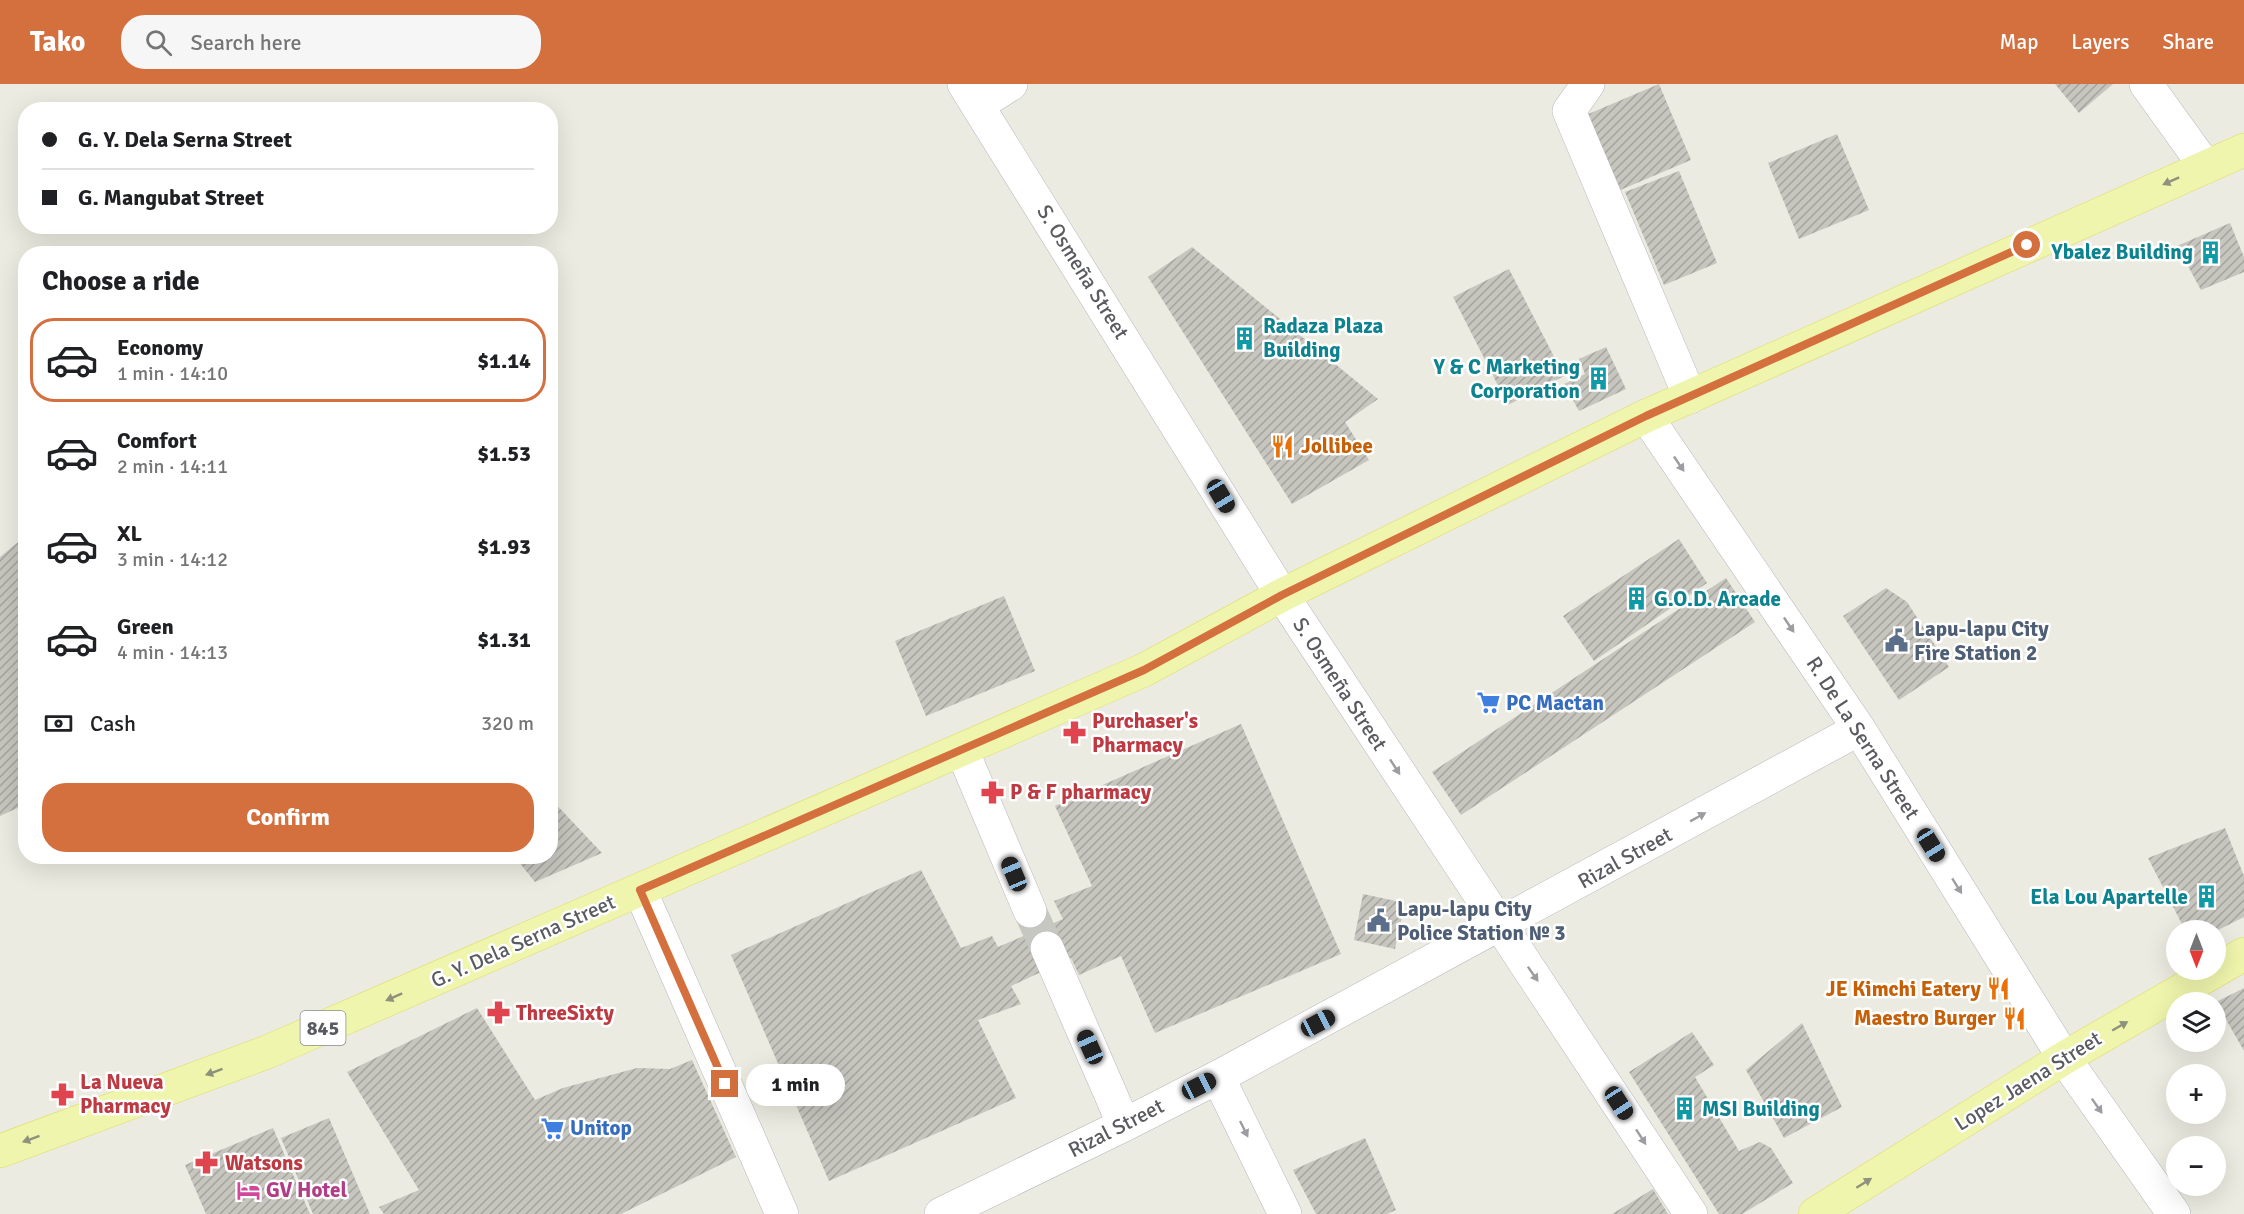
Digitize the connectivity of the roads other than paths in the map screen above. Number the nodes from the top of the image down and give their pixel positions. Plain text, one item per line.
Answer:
1 (1011, 84) edge
2 (1588, 84) edge
3 (2146, 84) edge
4 (971, 94) edge
5 (2244, 150) edge
6 (2205, 166) junction
7 (1690, 397) junction
8 (1646, 416) junction
9 (1282, 595) junction
10 (1859, 729) junction
11 (962, 750) junction
12 (640, 890) junction
13 (1030, 911) tunnel mouth
14 (1499, 926) junction
15 (1047, 948) tunnel mouth
16 (2244, 954) edge
17 (2064, 1058) junction
18 (1218, 1077) junction
19 (1124, 1125) junction
20 (0, 1151) edge
21 (782, 1214) edge
22 (941, 1214) edge
23 (1285, 1214) edge
24 (1691, 1214) edge
25 (1815, 1214) edge
26 (2174, 1214) edge

1 - 4 street
2 - 7 street
3 - 6 street
4 - 9 street, S. Osmeña Street
5 - 6 main road, G. Y. Dela Serna Street / 845
6 -> 7 main road, G. Y. Dela Serna Street / 845
7 - 8 main road, G. Y. Dela Serna Street / 845
8 - 9 main road, G. Y. Dela Serna Street / 845
8 -> 10 street, R. De La Serna Street
9 - 11 main road, G. Y. Dela Serna Street / 845
9 -> 14 street, S. Osmeña Street
14 -> 10 street, Rizal Street
10 -> 17 street, R. De La Serna Street
11 - 12 main road, G. Y. Dela Serna Street / 845
11 - 13 street
12 -> 20 main road, G. Y. Dela Serna Street / 845
12 - 21 street
14 - 18 street, Rizal Street
14 -> 24 street, S. Osmeña Street
15 - 19 street
17 -> 16 main road, Lopez Jaena Street
25 -> 17 main road, Lopez Jaena Street
17 -> 26 street, R. De La Serna Street
18 - 19 street, Rizal Street
18 -> 23 street
19 - 22 street, Rizal Street

